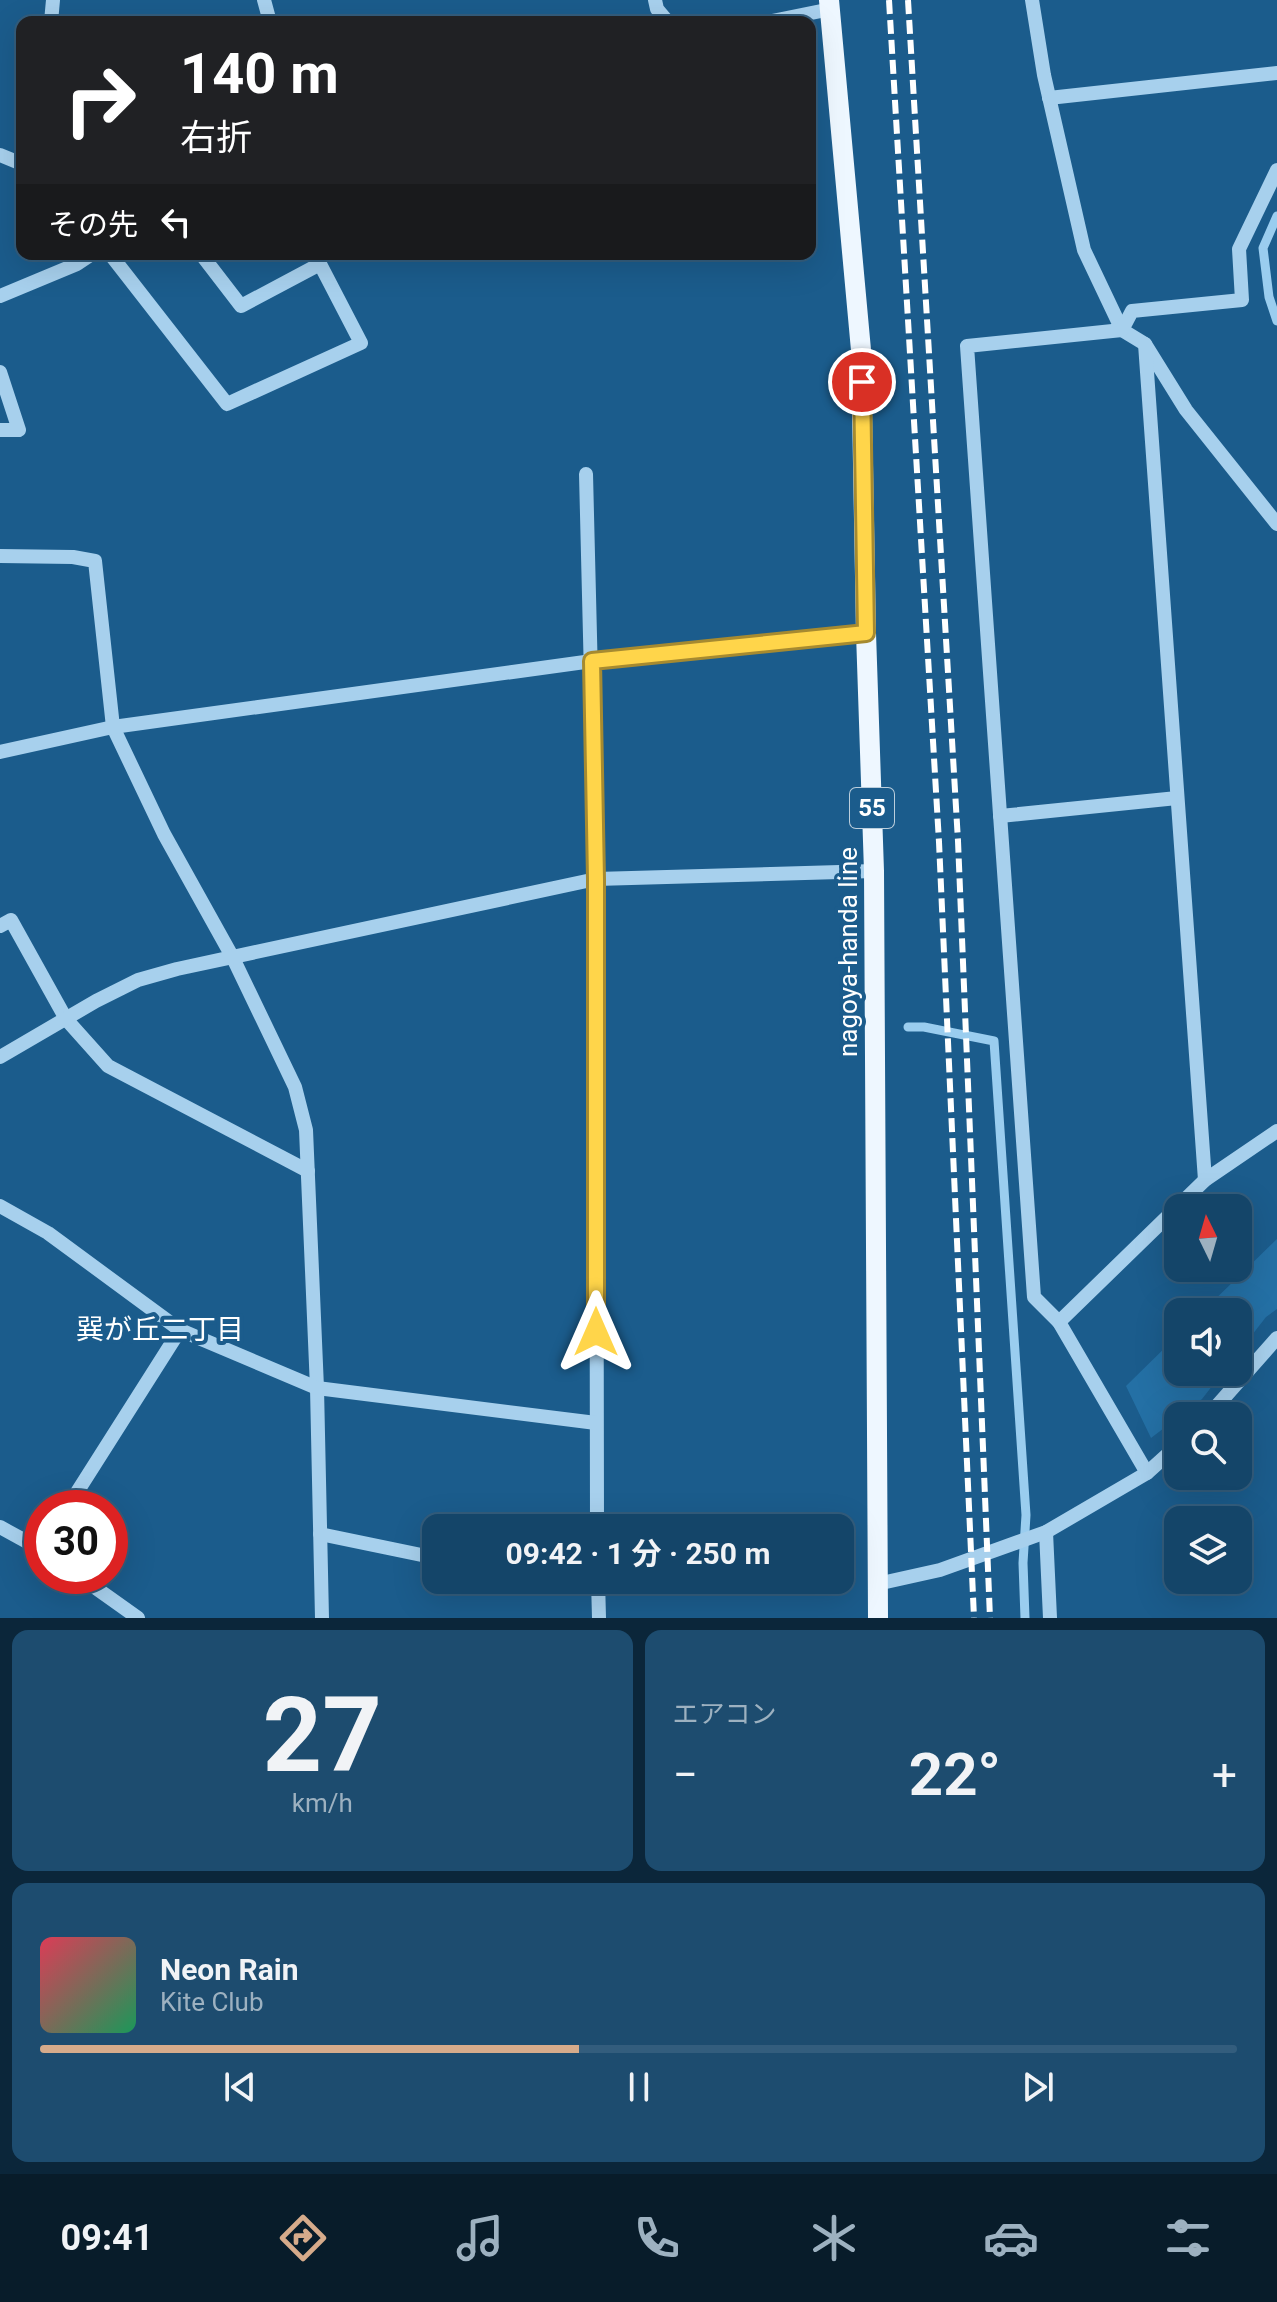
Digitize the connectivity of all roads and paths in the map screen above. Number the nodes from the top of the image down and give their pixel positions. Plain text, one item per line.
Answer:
1 (1032, 0) edge
2 (830, 5) edge
3 (789, 16) edge
4 (1277, 73) edge
5 (1049, 98) junction
6 (1277, 170) edge
7 (83, 260) edge
8 (115, 260) edge
9 (206, 260) edge
10 (0, 296) edge
11 (1122, 330) junction
12 (1145, 344) junction
13 (0, 372) edge
14 (0, 430) edge
15 (586, 474) dead end
16 (1277, 524) edge
17 (0, 556) edge
18 (866, 633) junction
19 (592, 661) junction
20 (113, 727) junction
21 (0, 752) edge
22 (1177, 798) junction
23 (1000, 816) junction
24 (874, 871) junction
25 (596, 879) junction
26 (0, 926) edge
27 (233, 958) junction
28 (66, 1019) junction
29 (0, 1057) edge
30 (1277, 1131) edge
31 (308, 1171) junction
32 (1205, 1180) junction
33 (2, 1210) edge
34 (1059, 1322) junction
35 (180, 1330) junction
36 (1277, 1338) edge
37 (317, 1388) junction
38 (1220, 1402) edge
39 (596, 1423) junction
40 (1164, 1458) edge
41 (1147, 1473) junction
42 (78, 1490) edge
43 (597, 1514) edge
44 (0, 1527) edge
45 (1046, 1532) junction
46 (320, 1534) junction
47 (24, 1540) edge
48 (422, 1555) edge
49 (877, 1584) junction
50 (104, 1594) edge
51 (598, 1594) edge
52 (138, 1618) edge
53 (322, 1618) edge
54 (599, 1618) edge
55 (878, 1618) edge
56 (1050, 1618) edge

1 - 5 street
2 - 3 street
2 - 18 main road, nagoya-handa line / 55
4 - 5 street
5 - 11 street
6 - 11 street
7 - 10 street
8 - 9 street
11 - 12 street
11 - 23 street
12 - 16 street
12 - 22 street
13 - 14 street
15 - 19 street
17 - 20 street
18 - 19 street
18 - 24 main road, nagoya-handa line / 55
19 - 20 street
19 - 25 street
20 - 21 street
20 - 27 street
22 - 23 street
22 - 32 street
23 - 34 street
24 - 25 street
24 - 49 main road, nagoya-handa line / 55
25 - 27 street
25 - 39 street
26 - 28 street
27 - 28 street
27 - 31 street
28 - 29 street
28 - 31 street
30 - 32 street
31 - 37 street
32 - 34 street
33 - 35 street
34 - 41 street
35 - 37 street
35 - 42 street
36 - 38 street
37 - 39 street
37 - 46 street
39 - 43 street
40 - 41 street
41 - 45 street
44 - 47 street
45 - 49 street
45 - 56 street
46 - 48 street
46 - 53 street
49 - 55 main road, nagoya-handa line / 55
50 - 52 street
51 - 54 street

